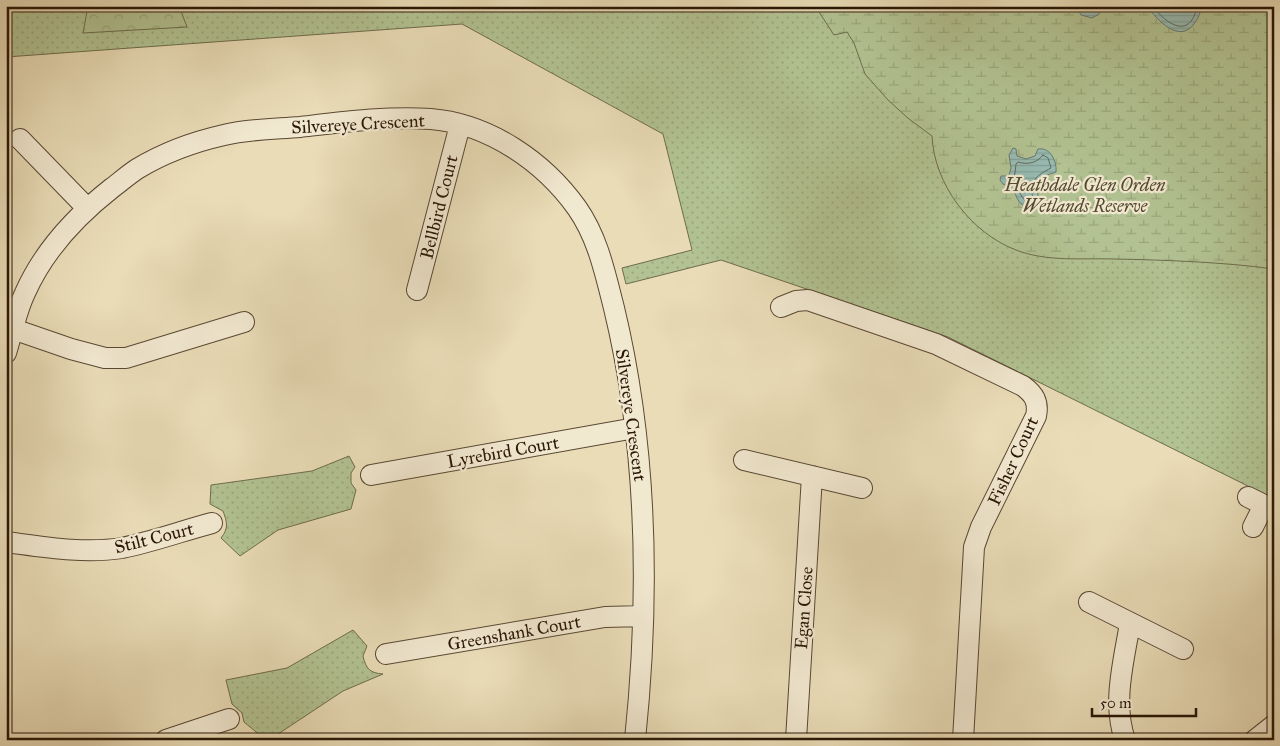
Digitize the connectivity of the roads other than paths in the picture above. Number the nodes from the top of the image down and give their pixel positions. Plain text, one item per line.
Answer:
1 (460, 124) junction
2 (20, 139) dead end
3 (87, 208) junction
4 (417, 290) dead end
5 (780, 307) dead end
6 (244, 322) dead end
7 (13, 329) junction
8 (6, 354) edge
9 (635, 428) junction
10 (744, 460) dead end
11 (371, 475) dead end
12 (812, 476) junction
13 (862, 488) dead end
14 (1262, 504) edge
15 (212, 523) dead end
16 (1252, 527) dead end
17 (6, 542) edge
18 (1089, 602) dead end
19 (642, 616) junction
20 (1130, 623) junction
21 (1183, 649) dead end
22 (386, 654) dead end
23 (229, 719) dead end
24 (1274, 725) edge
25 (166, 740) edge
26 (635, 740) edge
27 (796, 740) edge
28 (962, 740) edge
29 (1125, 740) edge
30 (1255, 740) edge

1 - 3 street, Silvereye Crescent
1 - 4 street, Bellbird Court
1 - 9 street, Silvereye Crescent
2 - 3 street
3 - 7 street, Silvereye Crescent
5 - 28 street, Fisher Court
6 - 7 street
7 - 8 street, Silvereye Crescent
9 - 11 street, Lyrebird Court
9 - 19 street, Silvereye Crescent
10 - 12 street
12 - 13 street
12 - 27 street, Egan Close
14 - 16 street
15 - 17 street, Stilt Court
18 - 20 street
19 - 22 street, Greenshank Court
19 - 26 street, Silvereye Crescent
20 - 21 street
20 - 29 street
23 - 25 street
24 - 30 street

